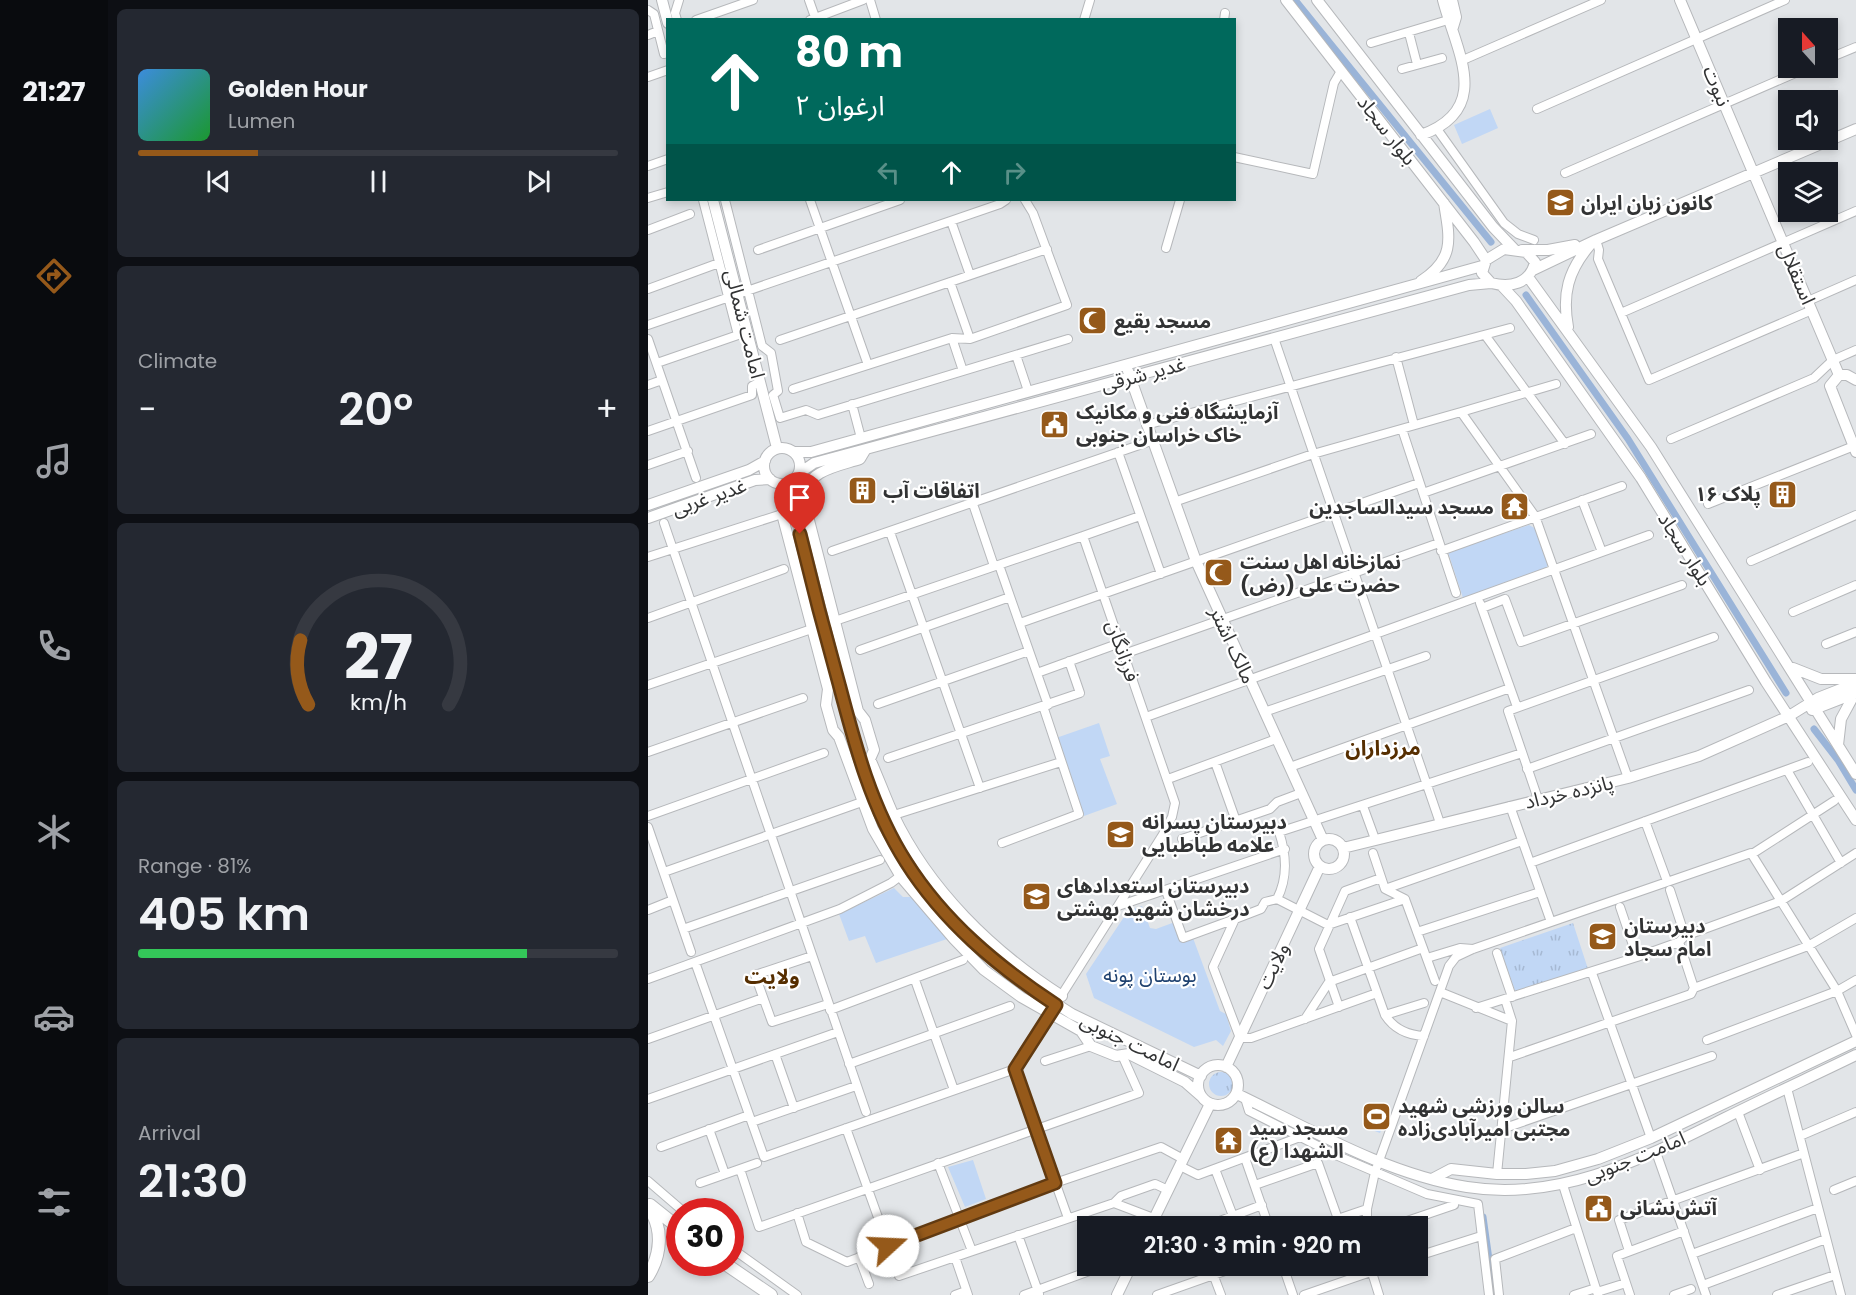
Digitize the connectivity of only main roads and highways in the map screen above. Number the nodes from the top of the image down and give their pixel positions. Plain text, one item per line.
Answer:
1 (662, 0) edge
2 (1286, 0) edge
3 (1317, 0) edge
4 (1443, 0) edge
5 (1452, 0) edge
6 (1680, 0) edge
7 (667, 18) edge
8 (1451, 23) junction
9 (1856, 129) edge
10 (1421, 135) junction
11 (1754, 173) junction
12 (714, 201) edge
13 (1444, 203) junction
14 (1594, 241) junction
15 (1517, 249) junction
16 (1484, 263) junction
17 (1531, 274) junction
18 (1497, 284) junction
19 (1411, 287) junction
20 (1569, 330) junction
21 (1126, 365) junction
22 (1839, 375) junction
23 (1130, 377) junction
24 (1856, 380) edge
25 (864, 443) junction
26 (777, 448) junction
27 (1855, 449) edge
28 (794, 452) junction
29 (765, 461) junction
30 (798, 474) junction
31 (770, 479) junction
32 (787, 483) junction
33 (648, 505) edge
34 (800, 509) junction
35 (648, 518) edge
36 (1789, 665) junction
37 (1856, 681) edge
38 (1856, 694) edge
39 (1815, 705) junction
40 (846, 712) junction
41 (1789, 716) junction
42 (829, 718) junction
43 (868, 734) junction
44 (853, 739) junction
45 (1838, 745) junction
46 (1856, 774) edge
47 (1856, 820) edge
48 (1323, 840) junction
49 (1343, 848) junction
50 (916, 854) junction
51 (907, 864) junction
52 (1320, 866) junction
53 (1056, 1005) junction
54 (1856, 1041) edge
55 (1856, 1055) edge
56 (1226, 1067) junction
57 (1201, 1076) junction
58 (1241, 1096) junction
59 (1206, 1100) junction
60 (1715, 1108) junction
61 (1721, 1120) junction
62 (1651, 1138) junction
63 (1656, 1152) junction
64 (1546, 1172) junction
65 (1432, 1179) junction
66 (1548, 1187) junction
67 (648, 1205) edge
68 (1155, 1216) edge
69 (666, 1218) edge
70 (648, 1276) edge
71 (743, 1276) edge
72 (1126, 1276) edge
73 (771, 1295) edge
74 (1117, 1295) edge

1 - 7 main road
2 - 13 main road, بلوار سجاد
3 - 10 main road, بلوار سجاد
4 - 8 main road
5 - 8 main road
6 - 11 main road, نبوت
8 - 10 main road
9 - 11 main road
10 - 15 main road, بلوار سجاد
11 - 14 main road
11 - 22 main road, استقلال
12 - 26 main road, امامت شمالی
13 - 16 main road, بلوار سجاد
13 - 19 main road
14 - 15 main road
14 - 17 main road
14 - 20 main road
15 - 16 main road
15 - 17 main road
16 - 18 main road
16 - 19 main road, غدیر شرقی
17 - 18 main road
17 - 20 main road, بلوار سجاد
18 - 23 main road, غدیر شرقی
18 - 41 main road, بلوار سجاد
19 - 21 main road, غدیر شرقی
20 - 36 main road, بلوار سجاد
21 - 23 main road, مالک اشتر
21 - 25 main road, غدیر شرقی
22 - 24 main road
22 - 27 main road
23 - 25 main road, غدیر شرقی
23 - 48 main road, مالک اشتر
25 - 28 main road, غدیر شرقی
25 - 30 main road, غدیر شرقی
25 - 34 main road
26 - 28 main road
26 - 29 main road
28 - 30 main road
29 - 31 main road
29 - 33 main road, غدیر غربی
30 - 32 main road
31 - 32 main road
31 - 35 main road, غدیر غربی
32 - 34 main road, امامت جنوبی
34 - 40 main road, امامت جنوبی
34 - 42 main road
34 - 43 main road
36 - 37 main road
36 - 39 main road, بلوار سجاد
37 - 39 main road, پانزده خرداد
38 - 39 main road, پانزده خرداد
38 - 45 main road
39 - 41 main road, پانزده خرداد
39 - 45 main road, بلوار سجاد
40 - 42 main road
40 - 44 main road, امامت جنوبی
41 - 47 main road, بلوار سجاد
41 - 49 main road, پانزده خرداد
42 - 53 main road
43 - 44 main road
43 - 50 main road
44 - 51 main road, امامت جنوبی
45 - 46 main road, بلوار سجاد
48 - 49 main road
48 - 52 main road
49 - 52 main road
50 - 51 main road
50 - 53 main road
51 - 53 main road, امامت جنوبی
52 - 56 main road, ولایت
53 - 57 main road, امامت جنوبی
53 - 59 main road
54 - 60 main road
55 - 61 main road, امامت جنوبی
56 - 57 main road
56 - 58 main road
57 - 59 main road
58 - 59 main road
58 - 65 main road, امامت جنوبی
59 - 68 main road
60 - 61 main road
60 - 62 main road
61 - 63 main road, امامت جنوبی
62 - 63 main road
62 - 64 main road
63 - 66 main road, امامت جنوبی
64 - 65 main road
64 - 66 main road
65 - 66 main road, امامت جنوبی
67 - 69 main road
67 - 70 main road
71 - 73 main road
72 - 74 main road

